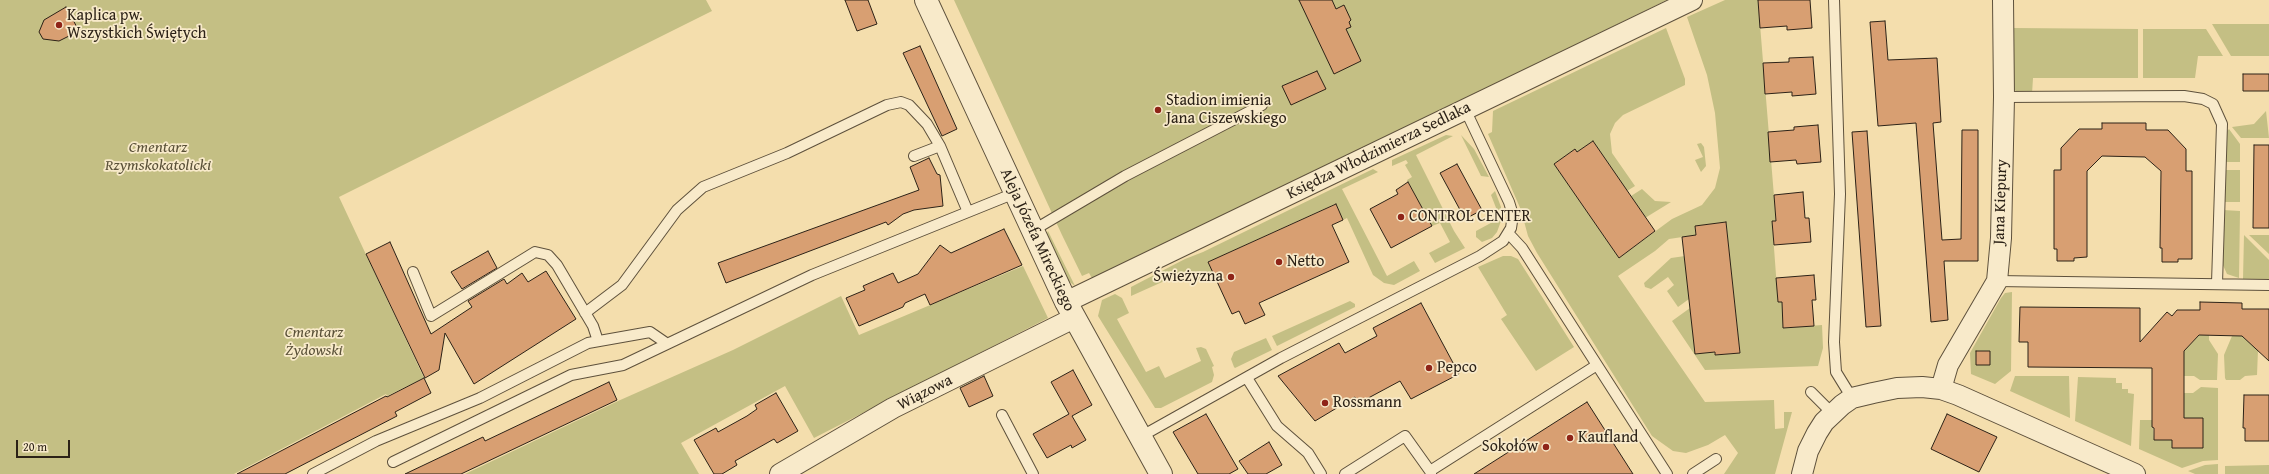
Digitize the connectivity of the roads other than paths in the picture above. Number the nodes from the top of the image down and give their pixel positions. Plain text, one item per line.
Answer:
1 (926, 0) edge
2 (1692, 0) edge
3 (1834, 0) edge
4 (2003, 0) edge
5 (2004, 97) junction
6 (1262, 105) dead end
7 (1465, 109) junction
8 (940, 146) junction
9 (914, 156) dead end
10 (1015, 193) junction
11 (968, 212) junction
12 (1032, 231) junction
13 (1509, 234) junction
14 (413, 272) dead end
15 (1997, 281) junction
16 (2217, 283) junction
17 (2269, 285) edge
18 (1070, 310) junction
19 (585, 313) junction
20 (598, 341) junction
21 (666, 343) junction
22 (1597, 365) junction
23 (1247, 378) junction
24 (1941, 389) junction
25 (1811, 392) dead end
26 (1852, 398) junction
27 (1832, 413) junction
28 (1002, 415) dead end
29 (1140, 437) junction
30 (1716, 459) dead end
31 (393, 462) dead end
32 (1431, 472) edge
33 (314, 474) edge
34 (780, 474) edge
35 (1034, 474) edge
36 (1162, 474) edge
37 (1321, 474) edge
38 (1345, 474) edge
39 (1667, 474) edge
40 (1693, 474) edge
41 (1802, 474) edge
42 (2135, 474) edge

1 - 10 street, Aleja Józefa Mireckiego
2 - 7 street, Księdza Włodzimierza Sedlaka
3 - 26 lane
4 - 5 street, Jana Kiepury
5 - 15 street, Jana Kiepury
5 - 16 lane
6 - 12 lane
7 - 13 lane
7 - 18 street, Księdza Włodzimierza Sedlaka
8 - 9 lane
8 - 11 lane
8 - 19 lane
10 - 11 lane
10 - 12 street, Aleja Józefa Mireckiego
11 - 21 lane
12 - 18 street, Aleja Józefa Mireckiego
13 - 22 lane
13 - 23 lane
14 - 19 lane
15 - 16 lane
15 - 24 street, Jana Kiepury
16 - 17 lane
18 - 29 street, Aleja Józefa Mireckiego
18 - 34 street, Wiązowa
19 - 20 lane
20 - 21 lane
20 - 33 lane
21 - 31 lane
22 - 32 lane
22 - 39 lane
23 - 29 lane
23 - 37 lane
24 - 26 street
24 - 42 street
25 - 27 lane
26 - 27 street
27 - 41 street
28 - 35 lane
29 - 36 street, Aleja Józefa Mireckiego
30 - 40 lane
32 - 38 lane

